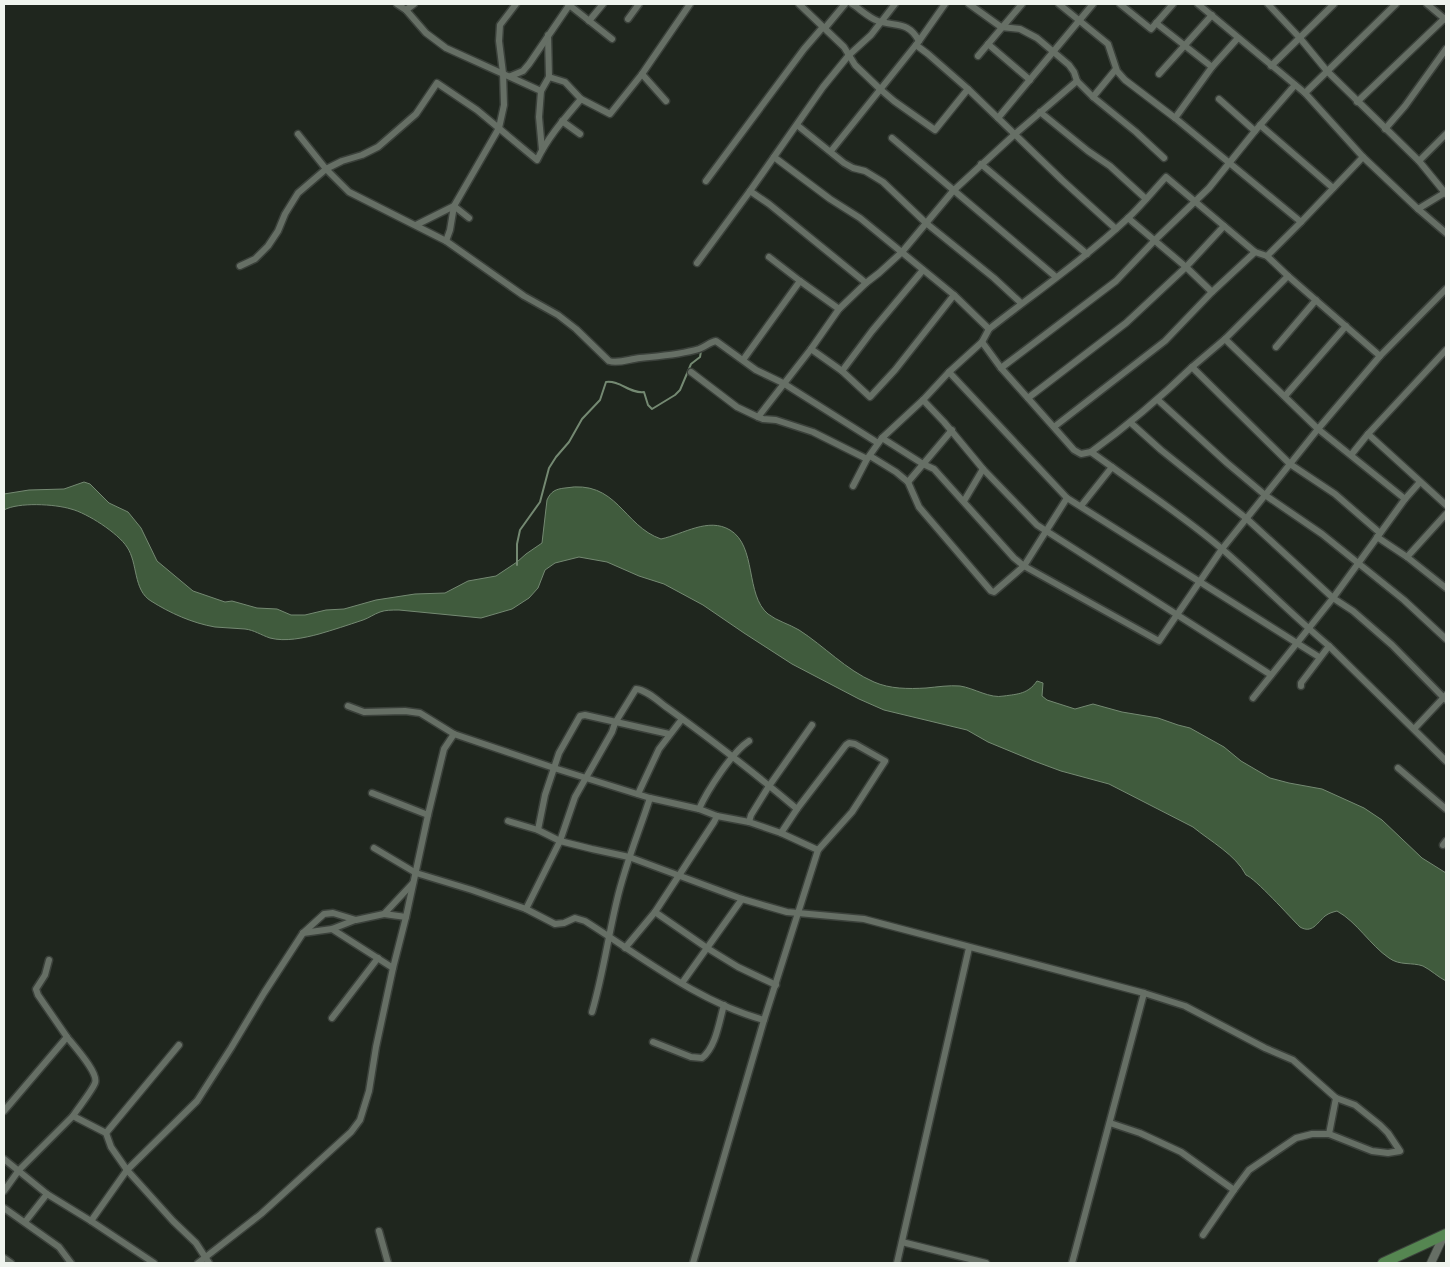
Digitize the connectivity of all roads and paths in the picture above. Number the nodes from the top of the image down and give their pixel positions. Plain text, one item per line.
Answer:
1 (396, 4) edge
2 (414, 4) edge
3 (516, 4) edge
4 (569, 4) edge
5 (603, 4) edge
6 (639, 4) edge
7 (690, 4) edge
8 (799, 4) edge
9 (845, 4) edge
10 (852, 4) edge
11 (895, 4) edge
12 (945, 4) edge
13 (969, 4) edge
14 (1022, 4) edge
15 (1059, 4) edge
16 (1093, 4) edge
17 (1120, 4) edge
18 (1173, 4) edge
19 (1198, 4) edge
20 (1268, 4) edge
21 (1396, 4) edge
22 (1428, 4) edge
23 (1332, 5) edge
24 (406, 10) junction
25 (1212, 15) junction
26 (628, 19) dead end
27 (1445, 19) edge
28 (1079, 20) junction
29 (589, 21) junction
30 (882, 22) junction
31 (1156, 23) junction
32 (1001, 27) junction
33 (824, 28) junction
34 (548, 35) junction
35 (1299, 37) junction
36 (1238, 38) junction
37 (612, 39) dead end
38 (917, 43) junction
39 (988, 44) junction
40 (1184, 45) junction
41 (1446, 49) edge
42 (1053, 51) junction
43 (848, 55) junction
44 (978, 56) dead end
45 (1271, 66) junction
46 (1212, 67) junction
47 (1116, 69) junction
48 (1327, 71) junction
49 (502, 73) junction
50 (642, 74) junction
51 (1159, 74) dead end
52 (511, 76) junction
53 (549, 77) junction
54 (1030, 80) junction
55 (1077, 81) junction
56 (1295, 85) junction
57 (968, 89) junction
58 (880, 90) junction
59 (542, 91) junction
60 (1305, 93) junction
61 (1093, 97) junction
62 (582, 99) junction
63 (1218, 99) dead end
64 (666, 101) dead end
65 (1357, 102) junction
66 (1040, 112) junction
67 (998, 118) junction
68 (1175, 118) junction
69 (562, 121) junction
70 (797, 125) junction
71 (498, 128) junction
72 (1257, 128) junction
73 (1385, 129) junction
74 (298, 134) dead end
75 (580, 134) dead end
76 (1014, 134) junction
77 (1446, 134) edge
78 (892, 138) dead end
79 (542, 150) junction
80 (831, 151) junction
81 (774, 157) junction
82 (1363, 157) junction
83 (1164, 158) dead end
84 (1418, 161) junction
85 (1230, 163) junction
86 (981, 164) junction
87 (326, 169) junction
88 (706, 181) dead end
89 (1333, 188) junction
90 (750, 191) junction
91 (953, 191) junction
92 (1446, 193) edge
93 (1146, 199) junction
94 (1195, 202) junction
95 (454, 206) junction
96 (1418, 209) junction
97 (470, 218) dead end
98 (1128, 218) junction
99 (1301, 222) junction
100 (926, 223) junction
101 (416, 225) junction
102 (1224, 226) junction
103 (1116, 229) junction
104 (1446, 232) edge
105 (1154, 240) junction
106 (446, 241) junction
107 (902, 252) junction
108 (1256, 252) junction
109 (1087, 254) junction
110 (769, 256) dead end
111 (1267, 256) junction
112 (697, 263) dead end
113 (240, 266) dead end
114 (1186, 267) junction
115 (923, 270) junction
116 (1288, 276) junction
117 (1056, 277) junction
118 (800, 281) junction
119 (866, 283) junction
120 (1446, 289) edge
121 (1212, 292) junction
122 (954, 295) junction
123 (1316, 300) junction
124 (1021, 304) junction
125 (839, 309) junction
126 (1346, 326) junction
127 (989, 329) junction
128 (1225, 339) junction
129 (982, 342) junction
130 (1276, 347) dead end
131 (811, 349) junction
132 (1446, 350) edge
133 (1380, 356) junction
134 (743, 360) junction
135 (1192, 367) junction
136 (1001, 368) junction
137 (692, 372) dead end
138 (842, 372) junction
139 (948, 372) junction
140 (783, 383) junction
141 (1284, 396) junction
142 (1028, 398) junction
143 (923, 400) junction
144 (1158, 400) junction
145 (758, 417) junction
146 (1131, 423) junction
147 (1054, 428) junction
148 (1318, 429) junction
149 (952, 430) junction
150 (1368, 434) junction
151 (880, 440) junction
152 (1091, 452) junction
153 (1351, 455) junction
154 (868, 457) junction
155 (923, 464) junction
156 (1290, 464) junction
157 (1112, 467) junction
158 (984, 470) junction
159 (908, 482) junction
160 (1420, 482) junction
161 (853, 486) dead end
162 (1265, 495) junction
163 (1067, 498) junction
164 (1405, 499) junction
165 (964, 501) junction
166 (1446, 505) edge
167 (1080, 506) junction
168 (1446, 514) edge
169 (1247, 519) junction
170 (1046, 531) junction
171 (1379, 535) junction
172 (1222, 549) junction
173 (1407, 557) junction
174 (1358, 563) junction
175 (1024, 566) junction
176 (1200, 581) junction
177 (1446, 588) edge
178 (1333, 598) junction
179 (1178, 614) junction
180 (1309, 629) junction
181 (1446, 639) edge
182 (1297, 643) junction
183 (1329, 646) junction
184 (1319, 657) junction
185 (1272, 675) junction
186 (1300, 686) dead end
187 (1253, 698) dead end
188 (1445, 698) edge
189 (348, 706) dead end
190 (682, 718) junction
191 (615, 723) junction
192 (812, 725) dead end
193 (1415, 728) junction
194 (454, 734) junction
195 (669, 734) junction
196 (748, 741) dead end
197 (733, 758) junction
198 (1446, 761) edge
199 (554, 768) junction
200 (1398, 768) dead end
201 (586, 777) junction
202 (769, 786) junction
203 (372, 793) dead end
204 (638, 794) junction
205 (650, 798) junction
206 (699, 809) junction
207 (797, 809) junction
208 (1446, 809) edge
209 (428, 815) junction
210 (717, 816) junction
211 (508, 822) dead end
212 (749, 822) junction
213 (538, 830) junction
214 (781, 834) junction
215 (560, 841) junction
216 (374, 848) dead end
217 (818, 850) junction
218 (629, 857) junction
219 (416, 873) junction
220 (679, 876) junction
221 (414, 882) junction
222 (742, 899) junction
223 (526, 909) junction
224 (655, 912) junction
225 (799, 912) junction
226 (384, 914) junction
227 (406, 917) junction
228 (356, 920) junction
229 (332, 929) junction
230 (303, 933) junction
231 (610, 936) junction
232 (625, 948) junction
233 (707, 948) junction
234 (969, 948) junction
235 (378, 958) junction
236 (49, 960) dead end
237 (392, 968) junction
238 (682, 983) junction
239 (776, 985) junction
240 (1144, 993) junction
241 (724, 1005) junction
242 (592, 1012) dead end
243 (332, 1018) dead end
244 (764, 1020) junction
245 (67, 1037) junction
246 (654, 1042) dead end
247 (179, 1045) dead end
248 (1336, 1098) junction
249 (4, 1110) edge
250 (73, 1116) junction
251 (1110, 1123) junction
252 (106, 1133) junction
253 (1329, 1134) junction
254 (4, 1159) edge
255 (19, 1170) junction
256 (127, 1170) junction
257 (1234, 1190) junction
258 (4, 1191) edge
259 (47, 1194) junction
260 (4, 1208) edge
261 (92, 1221) junction
262 (25, 1222) junction
263 (379, 1231) dead end
264 (1203, 1235) dead end
265 (1445, 1235) edge
266 (902, 1242) junction
267 (4, 1258) edge
268 (208, 1261) edge
269 (11, 1263) edge
270 (71, 1263) edge
271 (154, 1263) edge
272 (198, 1263) edge
273 (388, 1263) edge
274 (693, 1263) edge
275 (897, 1263) edge
276 (986, 1263) edge
277 (1072, 1263) edge
278 (1384, 1263) edge
279 (1431, 1263) edge

1 - 24 street
2 - 24 street
3 - 49 street
4 - 29 street
4 - 34 street
5 - 29 street
6 - 26 street
7 - 50 street
8 - 33 street
9 - 33 street
10 - 30 street
11 - 30 street
12 - 38 street
13 - 32 street
14 - 32 street
15 - 28 street
16 - 28 street
17 - 31 street
18 - 31 street
19 - 25 street
20 - 35 street
21 - 48 street
22 - 27 street
23 - 35 street
24 - 49 street
25 - 36 street
25 - 40 street
27 - 65 street
28 - 42 street
28 - 47 street
29 - 37 street
30 - 38 street
30 - 43 street
31 - 40 street
32 - 39 street
32 - 42 street
33 - 43 street
33 - 88 street
34 - 52 street
34 - 53 street
35 - 45 street
35 - 48 street
36 - 45 street
36 - 46 street
38 - 57 street
38 - 58 street
39 - 44 street
39 - 54 street
40 - 46 street
40 - 51 street
41 - 73 street
42 - 54 street
42 - 55 street
43 - 58 street
43 - 70 street
45 - 56 street
46 - 68 street
47 - 61 street
47 - 68 street
48 - 60 street
48 - 65 street
49 - 52 street
49 - 71 street
50 - 62 street
50 - 64 street
52 - 59 street
53 - 59 street
53 - 62 street
54 - 67 street
55 - 61 street
55 - 66 street
56 - 60 street
56 - 72 street
57 - 58 street
57 - 67 street
58 - 80 street
59 - 79 street
60 - 82 street
61 - 83 street
62 - 69 street
63 - 72 street
65 - 73 street
66 - 76 street
66 - 93 street
67 - 76 street
68 - 85 street
69 - 75 street
69 - 79 street
70 - 80 street
70 - 81 street
71 - 79 street
71 - 87 street
71 - 95 street
72 - 85 street
72 - 89 street
73 - 84 street
74 - 87 street
76 - 86 street
76 - 103 street
77 - 84 street
78 - 91 street
80 - 100 street
81 - 90 street
81 - 107 street
82 - 89 street
82 - 96 street
84 - 92 street
85 - 94 street
85 - 99 street
86 - 91 street
86 - 109 street
87 - 101 street
87 - 113 street
89 - 99 street
90 - 112 street
90 - 119 street
91 - 100 street
91 - 117 street
92 - 96 street
93 - 94 street
93 - 98 street
94 - 102 street
94 - 105 street
95 - 97 street
95 - 101 street
95 - 106 street
96 - 104 street
98 - 103 street
98 - 105 street
99 - 111 street
100 - 107 street
100 - 124 street
101 - 106 street
102 - 108 street
102 - 114 street
103 - 109 street
105 - 114 street
105 - 136 street
106 - 134 street
107 - 115 street
107 - 119 street
108 - 111 street
108 - 121 street
109 - 117 street
110 - 118 street
111 - 116 street
114 - 121 street
114 - 142 street
115 - 122 street
115 - 138 street
116 - 123 street
116 - 128 street
117 - 124 street
118 - 125 street
118 - 134 street
119 - 125 street
120 - 133 street
121 - 147 street
122 - 127 street
122 - 138 street
123 - 126 street
123 - 130 street
124 - 127 street
125 - 131 street
126 - 133 street
126 - 141 street
127 - 129 street
128 - 135 street
128 - 141 street
129 - 136 street
129 - 139 street
131 - 138 street
131 - 140 street
132 - 150 street
133 - 148 street
134 - 140 street
135 - 144 street
135 - 156 street
136 - 142 street
137 - 145 street
139 - 143 street
139 - 163 street
140 - 145 street
140 - 151 street
141 - 148 street
142 - 147 street
143 - 149 street
143 - 151 street
144 - 146 street
144 - 162 street
145 - 154 street
146 - 152 street
146 - 169 street
147 - 152 street
148 - 153 street
148 - 156 street
149 - 155 street
149 - 158 street
150 - 153 street
150 - 160 street
151 - 154 street
151 - 155 street
152 - 157 street
153 - 164 street
154 - 159 street
154 - 161 street
155 - 159 street
155 - 165 street
156 - 162 street
156 - 171 street
157 - 167 street
157 - 172 street
158 - 165 street
158 - 170 street
159 - 175 street
160 - 164 street
160 - 166 street
162 - 169 street
162 - 174 street
163 - 167 street
163 - 170 street
164 - 171 street
165 - 175 street
167 - 176 street
168 - 173 street
169 - 172 street
169 - 178 street
170 - 175 street
170 - 179 street
171 - 173 street
171 - 174 street
172 - 176 street
172 - 180 street
173 - 177 street
174 - 178 street
174 - 181 street
175 - 179 street
176 - 179 street
176 - 182 street
178 - 180 street
178 - 188 street
179 - 185 street
180 - 182 street
180 - 183 street
182 - 184 street
182 - 185 street
183 - 184 street
183 - 193 street
184 - 186 street
185 - 187 street
188 - 193 street
189 - 194 street
190 - 191 street
190 - 195 street
190 - 197 street
191 - 195 street
191 - 199 street
191 - 201 street
192 - 202 street
193 - 198 street
194 - 199 street
194 - 209 street
195 - 204 street
196 - 197 street
197 - 202 street
197 - 206 street
199 - 201 street
199 - 213 street
200 - 208 street
201 - 204 street
201 - 215 street
202 - 207 street
202 - 212 street
203 - 209 street
204 - 205 street
205 - 206 street
205 - 218 street
206 - 210 street
207 - 214 street
207 - 217 street
209 - 219 street
210 - 212 street
210 - 220 street
211 - 213 street
212 - 214 street
213 - 215 street
214 - 217 street
215 - 218 street
215 - 223 street
216 - 219 street
217 - 225 street
218 - 220 street
218 - 231 street
219 - 221 street
219 - 223 street
220 - 222 street
220 - 224 street
221 - 226 street
221 - 227 street
222 - 225 street
222 - 233 street
223 - 231 street
224 - 232 street
224 - 233 street
225 - 234 street
225 - 239 street
226 - 227 street
226 - 228 street
227 - 237 street
228 - 229 street
228 - 230 street
229 - 230 street
229 - 235 street
230 - 256 street
231 - 232 street
231 - 242 street
232 - 238 street
233 - 238 street
233 - 239 street
234 - 240 street
234 - 266 street
235 - 237 street
235 - 243 street
236 - 245 street
237 - 268 street
238 - 241 street
239 - 244 street
240 - 248 street
240 - 251 street
241 - 244 street
241 - 246 street
244 - 274 street
245 - 249 street
245 - 250 street
247 - 252 street
248 - 253 street
248 - 253 street
250 - 252 street
250 - 255 street
251 - 257 street
251 - 277 street
252 - 256 street
253 - 257 street
254 - 255 street
255 - 258 street
255 - 259 street
256 - 261 street
256 - 268 street
257 - 264 street
259 - 261 street
259 - 262 street
260 - 262 street
261 - 271 street
262 - 270 street
263 - 273 street
265 - 278 main road
265 - 279 street
266 - 275 street
266 - 276 street
267 - 269 street
268 - 272 street

